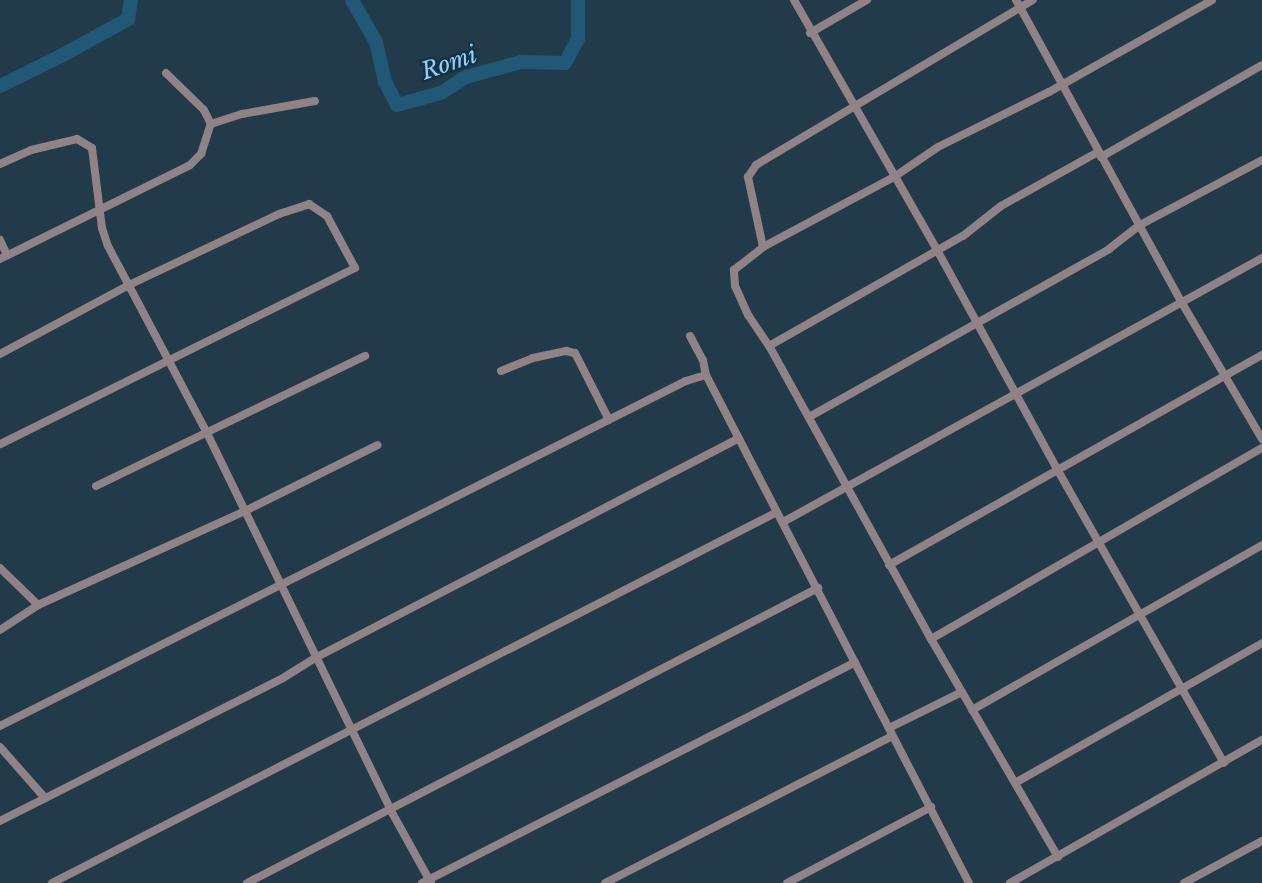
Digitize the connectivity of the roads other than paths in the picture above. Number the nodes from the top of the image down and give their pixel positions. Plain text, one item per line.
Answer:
1 (794, 0) edge
2 (867, 0) edge
3 (1033, 0) edge
4 (1212, 0) edge
5 (1018, 4) edge
6 (810, 33) junction
7 (1262, 65) edge
8 (166, 74) dead end
9 (1062, 82) junction
10 (315, 101) dead end
11 (853, 105) junction
12 (211, 124) junction
13 (1100, 154) junction
14 (1262, 160) edge
15 (0, 164) edge
16 (894, 177) junction
17 (101, 209) junction
18 (1140, 225) junction
19 (0, 240) edge
20 (764, 247) junction
21 (936, 248) junction
22 (3, 257) edge
23 (1262, 258) edge
24 (131, 284) junction
25 (1182, 303) junction
26 (978, 322) junction
27 (690, 336) dead end
28 (769, 346) junction
29 (0, 354) edge
30 (1262, 355) edge
31 (365, 356) dead end
32 (166, 359) junction
33 (501, 371) dead end
34 (706, 375) junction
35 (1226, 376) junction
36 (1015, 392) junction
37 (809, 417) junction
38 (609, 420) junction
39 (207, 433) junction
40 (739, 438) junction
41 (1262, 439) edge
42 (0, 444) edge
43 (378, 444) dead end
44 (1262, 448) edge
45 (715, 451) junction
46 (746, 452) junction
47 (1057, 469) junction
48 (96, 486) dead end
49 (848, 488) junction
50 (245, 511) junction
51 (777, 512) junction
52 (783, 522) junction
53 (1101, 542) junction
54 (1262, 545) edge
55 (890, 565) junction
56 (0, 568) edge
57 (282, 584) junction
58 (818, 587) junction
59 (38, 605) junction
60 (1141, 615) junction
61 (0, 630) edge
62 (931, 639) junction
63 (1262, 643) edge
64 (317, 657) junction
65 (855, 662) junction
66 (1182, 688) junction
67 (962, 692) junction
68 (972, 710) junction
69 (0, 726) edge
70 (354, 731) junction
71 (890, 732) junction
72 (1262, 740) edge
73 (0, 747) edge
74 (1224, 763) junction
75 (1015, 783) junction
76 (45, 798) junction
77 (931, 807) junction
78 (390, 809) junction
79 (0, 821) edge
80 (1262, 841) edge
81 (1058, 857) junction
82 (427, 882) edge
83 (965, 882) edge
84 (52, 883) edge
85 (247, 883) edge
86 (605, 883) edge
87 (787, 883) edge
88 (1010, 883) edge
89 (1184, 883) edge

1 - 6 street
2 - 6 street
3 - 5 street
4 - 9 street
5 - 9 street
5 - 11 street
6 - 11 street
7 - 13 street
8 - 12 street
9 - 13 street
9 - 16 street
10 - 12 street
11 - 16 street
11 - 20 street
12 - 17 street
13 - 18 street
13 - 21 street
14 - 18 street
15 - 17 street
16 - 20 street
16 - 21 street
17 - 22 street
17 - 24 street
18 - 25 street
18 - 26 street
19 - 22 street
20 - 28 street
21 - 26 street
21 - 28 street
23 - 25 street
24 - 29 street
24 - 32 street
24 - 32 street
25 - 35 street
25 - 36 street
26 - 36 street
26 - 37 street
27 - 34 street
28 - 37 street
30 - 35 street
31 - 39 street
32 - 39 street
32 - 42 street
33 - 38 street
34 - 38 street
34 - 40 street
35 - 41 street
35 - 47 street
36 - 47 street
36 - 49 street
37 - 49 street
38 - 57 street
39 - 48 street
39 - 50 street
40 - 45 street
40 - 46 street
43 - 50 street
44 - 53 street
45 - 46 street
45 - 64 street
46 - 51 street
47 - 53 street
47 - 55 street
49 - 52 street
49 - 55 street
50 - 57 street
50 - 59 street
51 - 52 street
51 - 70 street
52 - 58 street
53 - 60 street
53 - 62 street
54 - 60 street
55 - 62 street
56 - 59 street
57 - 64 street
57 - 69 street
58 - 65 street
58 - 78 street
59 - 61 street
60 - 66 street
60 - 68 street
62 - 67 street
63 - 66 street
64 - 70 street
64 - 76 street
65 - 71 street
65 - 82 street
66 - 74 street
66 - 75 street
67 - 68 street
67 - 71 street
68 - 75 street
70 - 78 street
70 - 84 street
71 - 77 street
71 - 86 street
72 - 74 street
73 - 76 street
74 - 81 street
75 - 81 street
76 - 79 street
77 - 83 street
77 - 87 street
78 - 82 street
78 - 85 street
80 - 89 street
81 - 88 street

